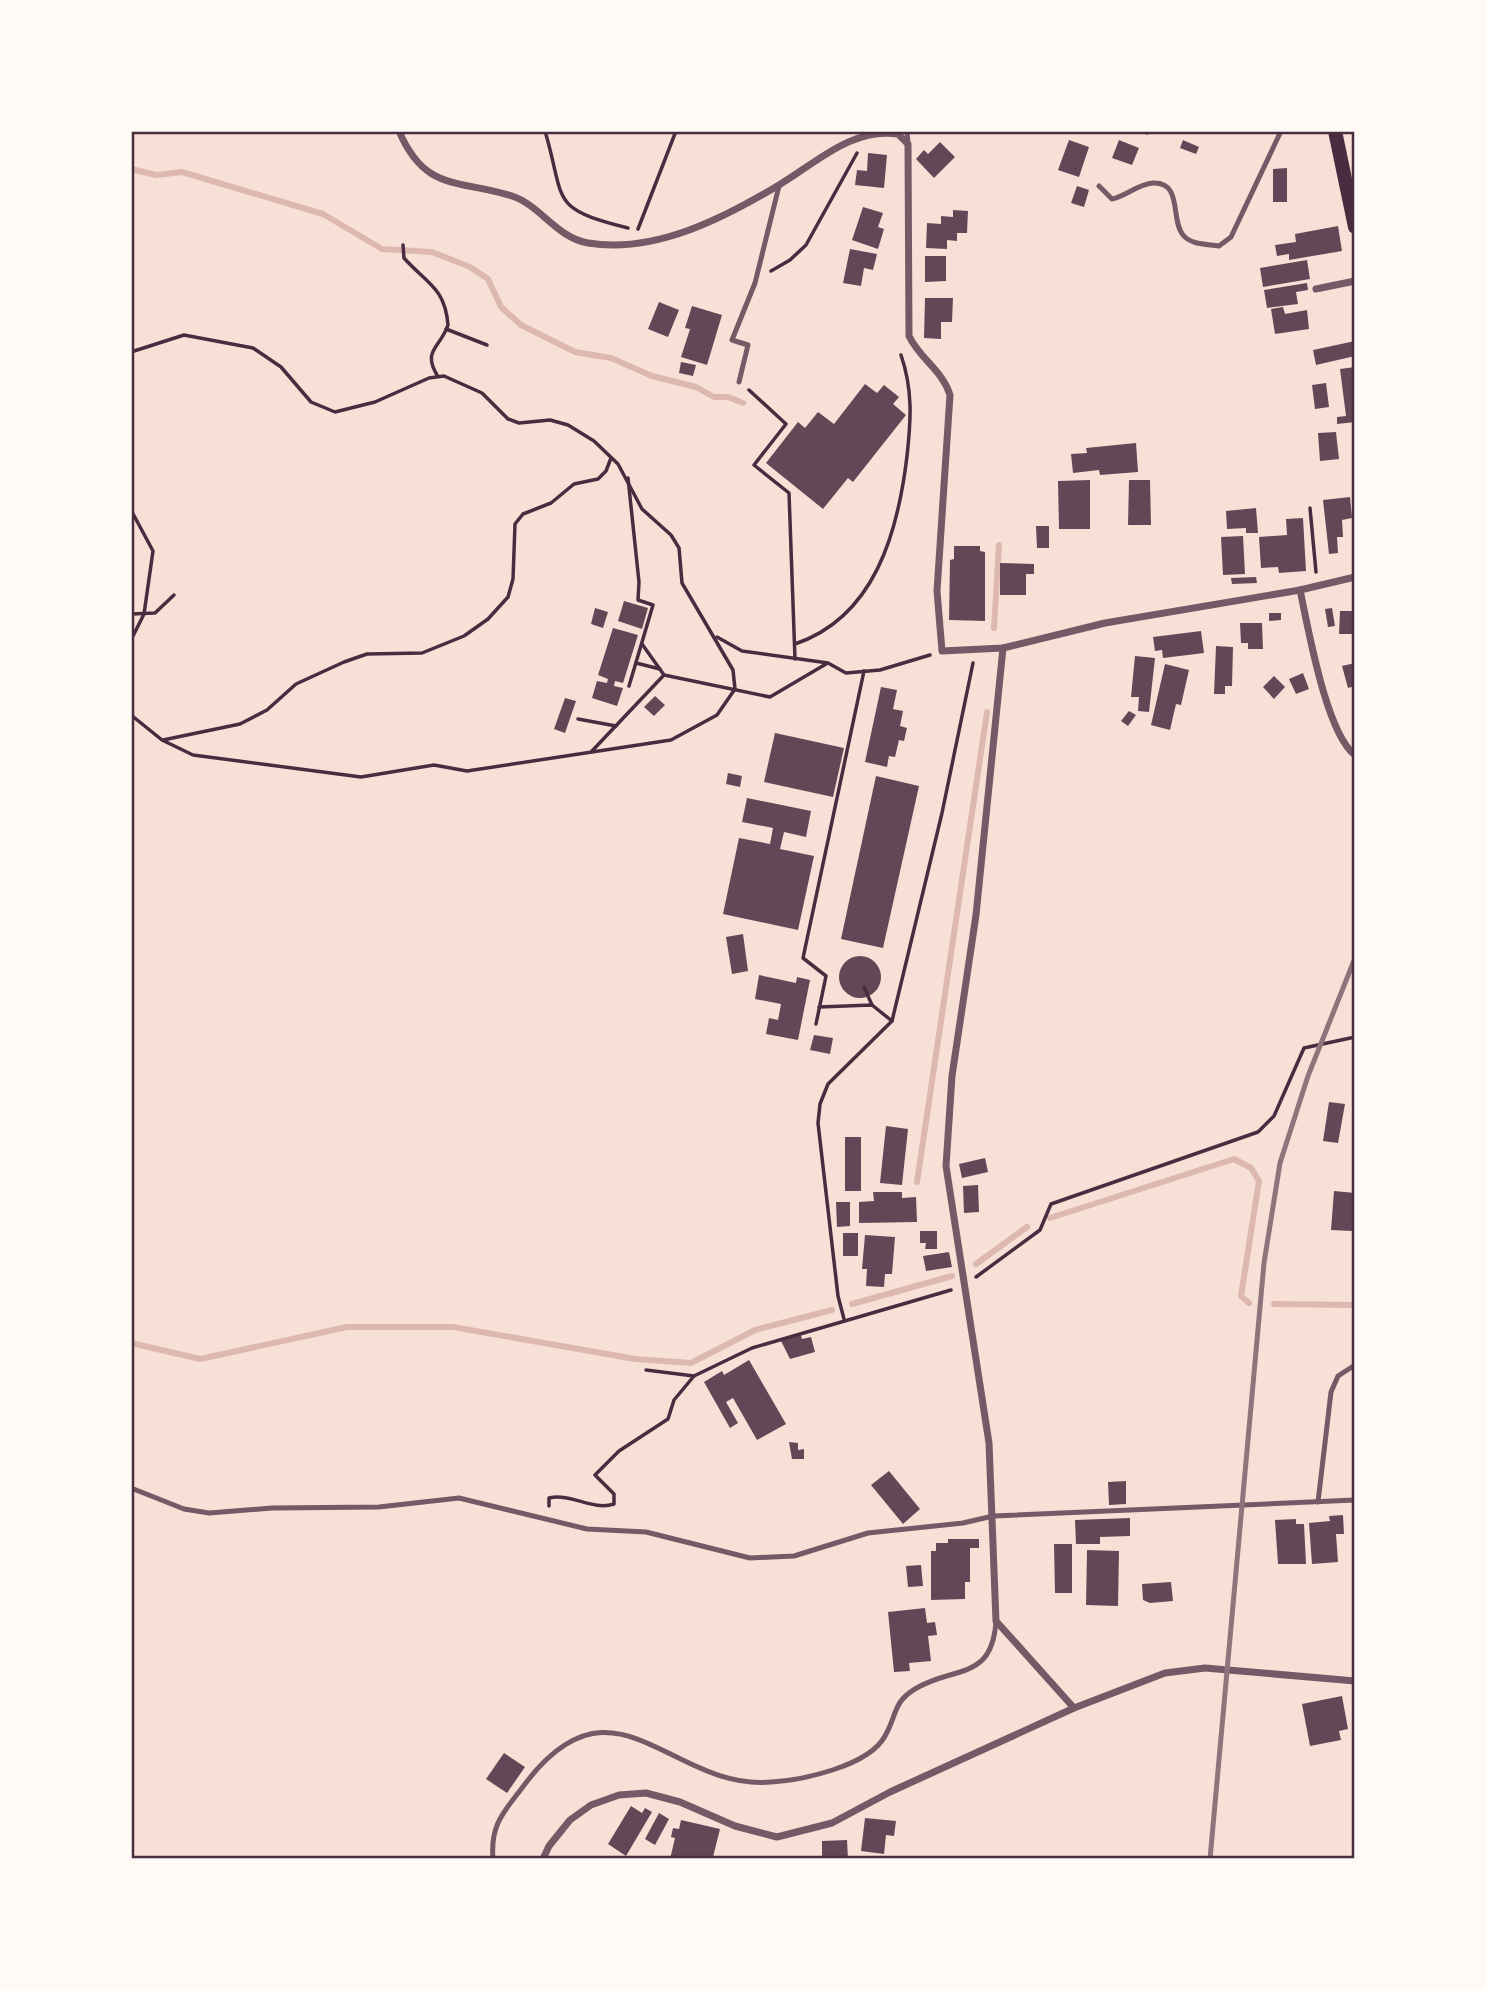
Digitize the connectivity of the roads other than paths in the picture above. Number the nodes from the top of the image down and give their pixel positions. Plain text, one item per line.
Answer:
1 (399, 131) edge
2 (907, 131) edge
3 (1281, 131) edge
4 (1335, 131) edge
5 (908, 144) junction
6 (779, 186) junction
7 (1099, 186) dead end
8 (1355, 227) edge
9 (1355, 281) edge
10 (1316, 289) dead end
11 (739, 382) road end
12 (1354, 578) edge
13 (1300, 590) junction
14 (1003, 648) junction
15 (1355, 755) edge
16 (1355, 1365) edge
17 (131, 1488) edge
18 (1355, 1500) edge
19 (1318, 1502) junction
20 (993, 1516) junction
21 (996, 1621) junction
22 (1355, 1681) edge
23 (1074, 1707) junction
24 (493, 1859) edge
25 (543, 1859) edge

1 - 6 street
2 - 5 lane
3 - 7 lane
4 - 8 main road
5 - 6 street
5 - 14 street
6 - 11 lane
9 - 10 street
12 - 13 street
13 - 14 street
13 - 15 street
14 - 20 street
16 - 19 lane
17 - 20 lane
18 - 19 lane
19 - 20 lane
20 - 21 street
21 - 23 street
21 - 24 lane
22 - 23 street
23 - 25 street

